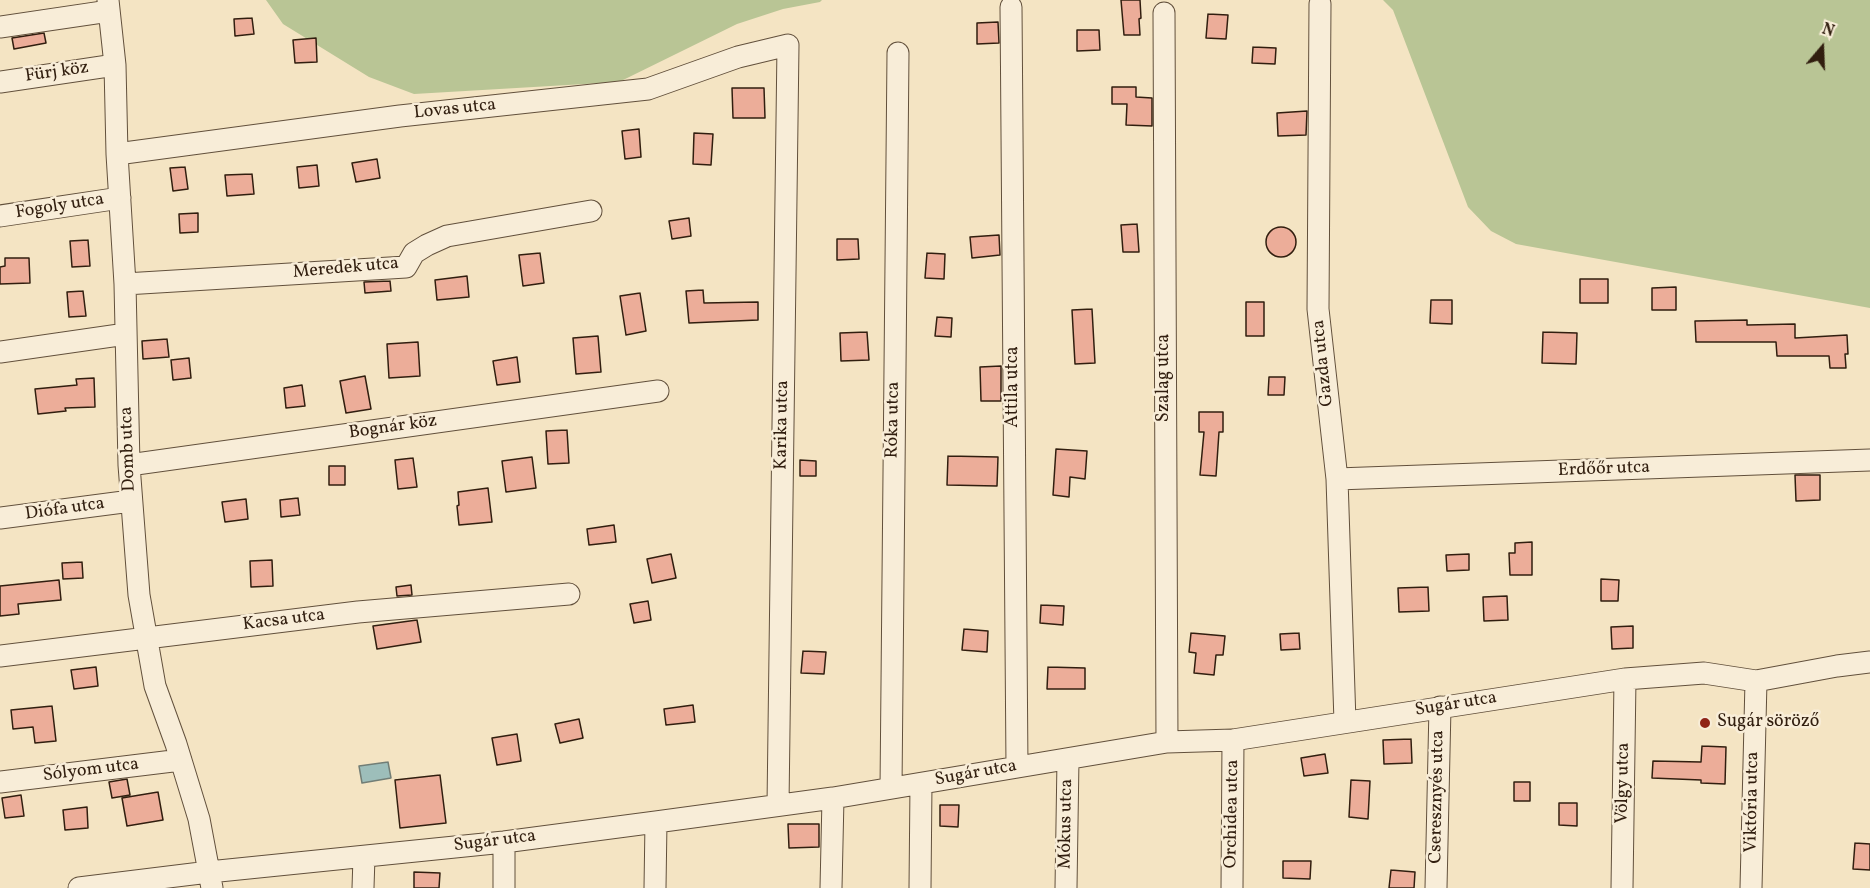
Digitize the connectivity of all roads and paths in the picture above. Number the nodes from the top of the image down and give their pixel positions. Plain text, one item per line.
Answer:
1 (1320, 4) dead end
2 (108, 6) edge
3 (1011, 7) dead end
4 (1164, 13) dead end
5 (0, 27) edge
6 (789, 45) joint
7 (898, 53) dead end
8 (115, 65) junction
9 (0, 82) edge
10 (117, 154) junction
11 (120, 198) junction
12 (591, 211) dead end
13 (0, 216) edge
14 (125, 284) junction
15 (126, 334) junction
16 (0, 352) edge
17 (658, 391) dead end
18 (1870, 460) edge
19 (129, 465) junction
20 (1337, 479) junction
21 (131, 501) junction
22 (0, 518) edge
23 (569, 594) dead end
24 (147, 637) junction
25 (0, 656) edge
26 (1870, 662) edge
27 (1625, 679) junction
28 (1756, 681) junction
29 (1440, 707) junction
30 (1345, 722) junction
31 (1233, 740) junction
32 (1167, 742) junction
33 (1068, 759) junction
34 (181, 760) junction
35 (1017, 767) junction
36 (0, 782) edge
37 (921, 784) junction
38 (891, 788) junction
39 (833, 798) junction
40 (778, 805) junction
41 (656, 822) junction
42 (504, 842) junction
43 (364, 857) junction
44 (210, 880) edge
45 (139, 884) edge
46 (79, 888) edge
47 (363, 888) edge
48 (504, 888) edge
49 (655, 888) edge
50 (831, 888) edge
51 (920, 888) edge
52 (1066, 888) edge
53 (1232, 888) edge
54 (1436, 888) edge
55 (1622, 888) edge
56 (1751, 888) edge

1 - 20 street, Gazda utca
2 - 5 street
2 - 8 street, Domb utca
3 - 35 street, Attila utca
4 - 32 street, Szalag utca
6 - 10 street, Lovas utca
6 - 40 street, Karika utca
7 - 38 street, Róka utca
8 - 9 street, Fürj köz
8 - 10 street, Domb utca
10 - 11 street, Domb utca
11 - 13 street, Fogoly utca
11 - 14 street, Domb utca
12 - 14 street, Meredek utca
14 - 15 street, Domb utca
15 - 16 street
15 - 19 street, Domb utca
17 - 19 street, Bognár köz
18 - 20 street, Erdőőr utca
19 - 21 street, Domb utca
20 - 30 street, Gazda utca
21 - 22 street, Diófa utca
21 - 24 street, Domb utca
23 - 24 street, Kacsa utca
24 - 25 street, Kacsa utca
24 - 34 street, Domb utca
26 - 28 street, Sugár utca
27 - 28 street, Sugár utca
27 - 29 street, Sugár utca
27 - 55 street, Völgy utca
28 - 56 street, Viktória utca
29 - 30 street, Sugár utca
29 - 54 street, Cseresznyés utca
30 - 31 street, Sugár utca
31 - 32 street, Sugár utca
31 - 53 street, Orchidea utca
32 - 33 street, Sugár utca
33 - 35 street, Sugár utca
33 - 52 street, Mókus utca
34 - 36 street, Sólyom utca
34 - 44 street, Domb utca
35 - 37 street, Sugár utca
37 - 38 street, Sugár utca
37 - 51 street
38 - 39 street, Sugár utca
39 - 40 street, Sugár utca
39 - 50 street
40 - 41 street, Sugár utca
41 - 42 street, Sugár utca
41 - 49 street
42 - 43 street, Sugár utca
42 - 48 street
43 - 44 street, Sugár utca
43 - 47 street
44 - 45 street, Sugár utca
45 - 46 street, Sugár utca

